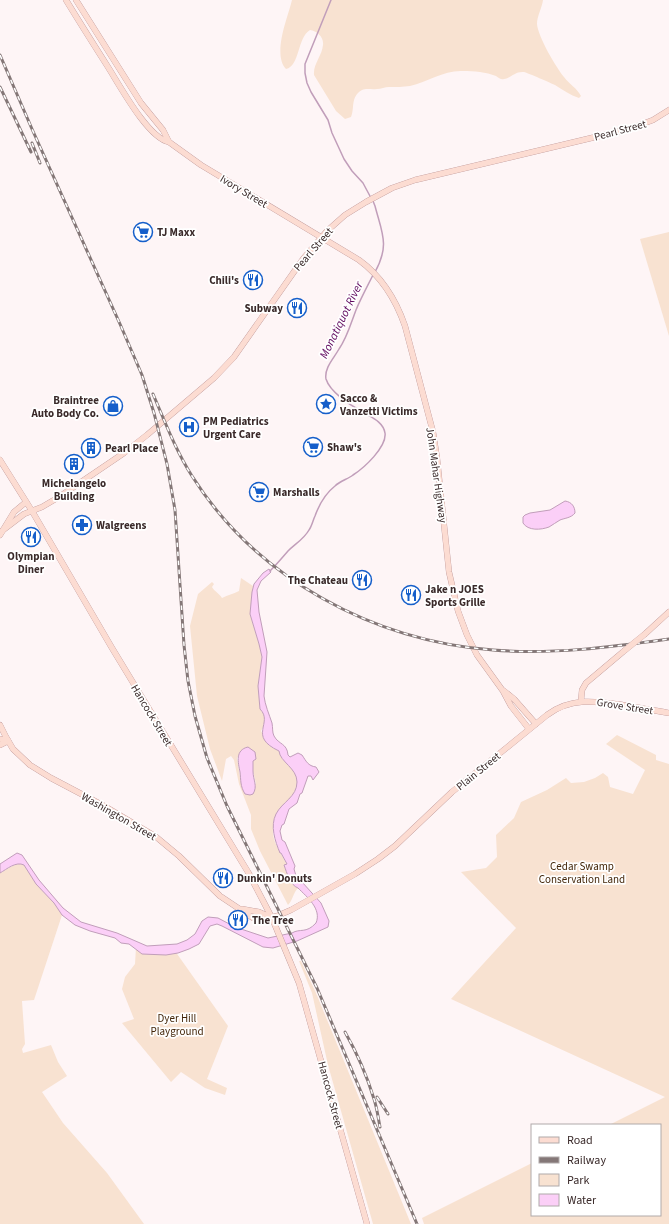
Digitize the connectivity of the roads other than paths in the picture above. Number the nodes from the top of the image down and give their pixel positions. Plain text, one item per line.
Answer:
1 (66, 0) edge
2 (76, 0) edge
3 (669, 110) edge
4 (170, 142) junction
5 (321, 237) junction
6 (0, 460) edge
7 (26, 502) junction
8 (32, 511) junction
9 (2, 533) edge
10 (669, 612) edge
11 (503, 691) junction
12 (581, 701) junction
13 (669, 713) edge
14 (536, 724) junction
15 (0, 725) edge
16 (529, 729) junction
17 (0, 739) edge
18 (8, 740) junction
19 (0, 745) edge
20 (272, 918) junction
21 (367, 1224) edge

1 - 4 main road, Ivory Street
2 - 4 main road, Ivory Street
3 - 5 main road, Pearl Street
4 - 5 main road, Ivory Street
5 - 8 main road, Pearl Street
5 - 11 main road, John Mahar Highway
6 - 7 main road
7 - 8 main road
7 - 9 main road
8 - 9 main road
8 - 20 main road, Hancock Street
10 - 12 main road, bridge
11 - 14 main road, John Mahar Highway
11 - 16 main road, John Mahar Highway
12 - 13 main road, Grove Street
12 - 14 main road, Plain Street
14 - 16 main road, Plain Street
15 - 18 main road, Washington Street
16 - 20 main road, Plain Street
17 - 18 main road
18 - 19 main road
18 - 20 main road, Washington Street
20 - 21 main road, Hancock Street

